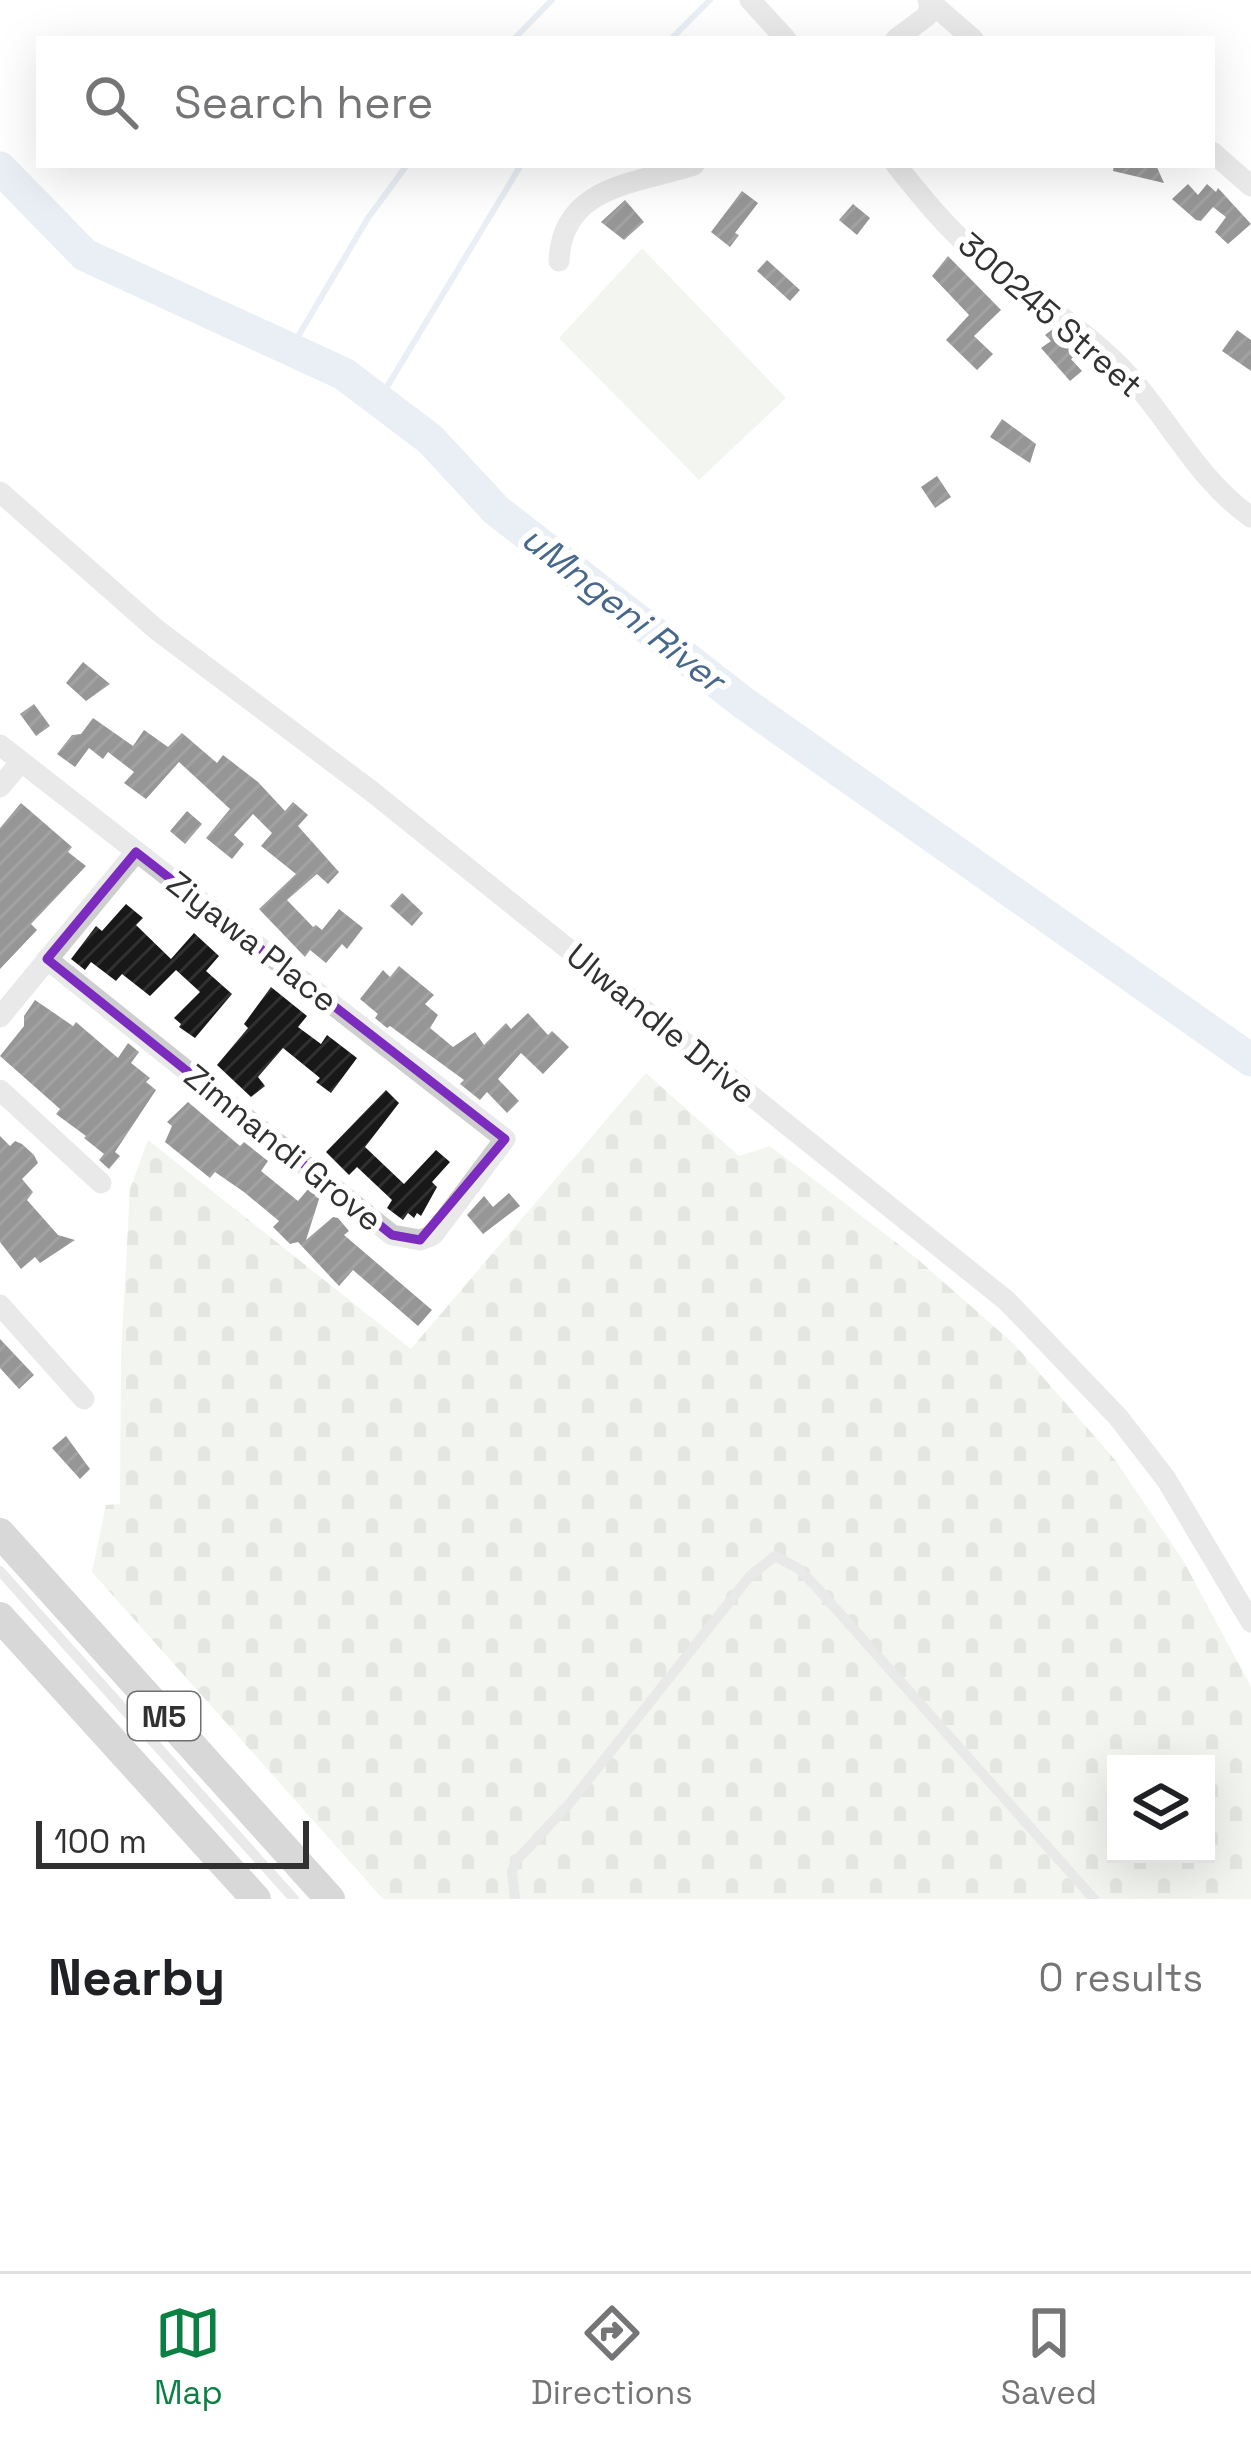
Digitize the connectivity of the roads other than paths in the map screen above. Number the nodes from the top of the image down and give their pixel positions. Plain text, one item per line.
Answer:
1 (750, 0) edge
2 (930, 1) edge
3 (783, 36) edge
4 (900, 36) edge
5 (970, 36) edge
6 (1215, 155) edge
7 (684, 168) edge
8 (898, 168) edge
9 (1251, 186) edge
10 (559, 261) dead end
11 (0, 492) edge
12 (1251, 517) edge
13 (0, 745) edge
14 (20, 763) junction
15 (0, 787) edge
16 (136, 852) junction
17 (47, 959) junction
18 (0, 1017) edge
19 (0, 1090) edge
20 (505, 1139) joint
21 (100, 1183) dead end
22 (0, 1305) edge
23 (84, 1399) dead end
24 (0, 1533) edge
25 (0, 1571) edge
26 (0, 1617) edge
27 (1251, 1622) edge
28 (256, 1899) edge
29 (294, 1899) edge
30 (330, 1899) edge
31 (515, 1899) edge
32 (1094, 1899) edge

1 - 3 street
2 - 4 street
2 - 5 street
6 - 9 street
7 - 10 street
8 - 12 street, 300245 Street
11 - 27 street, Ulwandle Drive
13 - 14 street, Ziyawa Place
14 - 15 street
14 - 16 street, Ziyawa Place
16 - 17 street
16 - 20 street, Ziyawa Place
17 - 18 street
17 - 20 street, Zimnandi Grove
19 - 21 street
22 - 23 street
24 - 30 main road, M5
25 - 29 lane
26 - 28 main road, M5
31 - 32 lane

